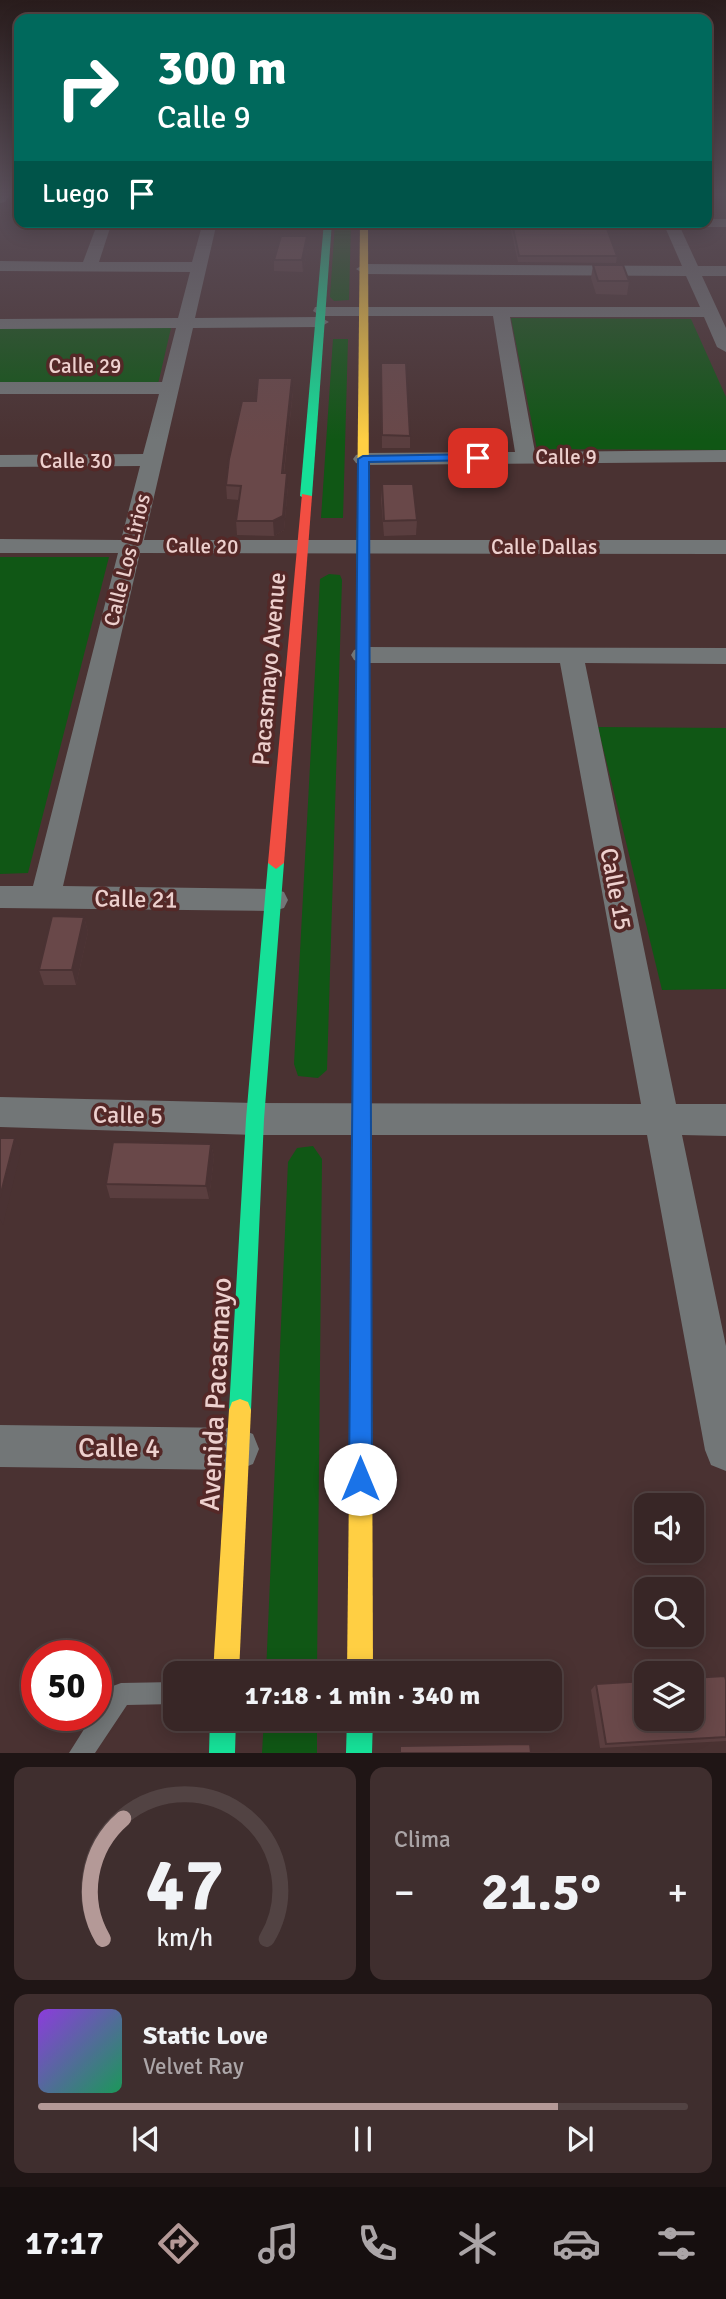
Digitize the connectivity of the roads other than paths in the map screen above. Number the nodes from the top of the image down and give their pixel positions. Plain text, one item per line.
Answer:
1 (197, 277) edge
2 (325, 277) edge
3 (363, 277) edge
4 (695, 277) edge
5 (363, 310) junction
6 (501, 311) junction
7 (710, 312) junction
8 (185, 323) junction
9 (323, 323) junction
10 (0, 324) edge
11 (724, 337) edge
12 (0, 388) edge
13 (169, 388) junction
14 (726, 456) edge
15 (526, 457) junction
16 (363, 459) junction
17 (152, 460) junction
18 (0, 461) edge
19 (0, 545) edge
20 (131, 546) junction
21 (363, 547) junction
22 (726, 547) edge
23 (302, 548) junction
24 (363, 655) junction
25 (726, 656) edge
26 (571, 657) junction
27 (0, 897) edge
28 (45, 898) junction
29 (273, 900) junction
30 (0, 1112) edge
31 (256, 1119) junction
32 (361, 1119) junction
33 (662, 1120) junction
34 (726, 1120) edge
35 (724, 1435) edge
36 (0, 1446) edge
37 (238, 1448) junction
38 (227, 1661) edge
39 (360, 1661) edge
40 (163, 1693) edge
41 (223, 1731) edge
42 (360, 1731) edge
43 (81, 1753) edge
44 (222, 1753) edge
45 (359, 1753) edge

1 - 8 street, Calle Los Lirios
2 - 9 main road, Pacasmayo Avenue
3 - 5 main road
4 - 7 street
5 - 6 street
5 - 9 street
5 - 16 main road
6 - 7 street
6 - 15 street
7 - 11 street
8 - 9 street
8 - 10 street
8 - 13 street, Calle Los Lirios
9 - 23 main road, Pacasmayo Avenue
12 - 13 street, Calle 29
13 - 17 street, Calle Los Lirios
14 - 15 street, Calle 9
15 - 16 street, Calle 9
16 - 21 main road
17 - 18 street, Calle 30
17 - 20 street, Calle Los Lirios
19 - 20 street, Calle 20
20 - 23 street, Calle 20
20 - 28 street, Calle Los Lirios
21 - 22 street, Calle Dallas
21 - 23 street, Calle 20
21 - 24 main road
23 - 29 main road, Pacasmayo Avenue
24 - 26 street
24 - 32 main road
25 - 26 street
26 - 33 street, Calle 15
27 - 28 street, Calle 21
28 - 29 street, Calle 21
29 - 31 main road, Pacasmayo Avenue
30 - 31 street, Calle 5
31 - 32 street
31 - 37 main road, Avenida Pacasmayo
32 - 33 street
32 - 39 main road
33 - 34 street
33 - 35 street, Calle 15
36 - 37 street, Calle 4
37 - 38 main road, Avenida Pacasmayo
40 - 43 lane
41 - 44 main road
42 - 45 main road

